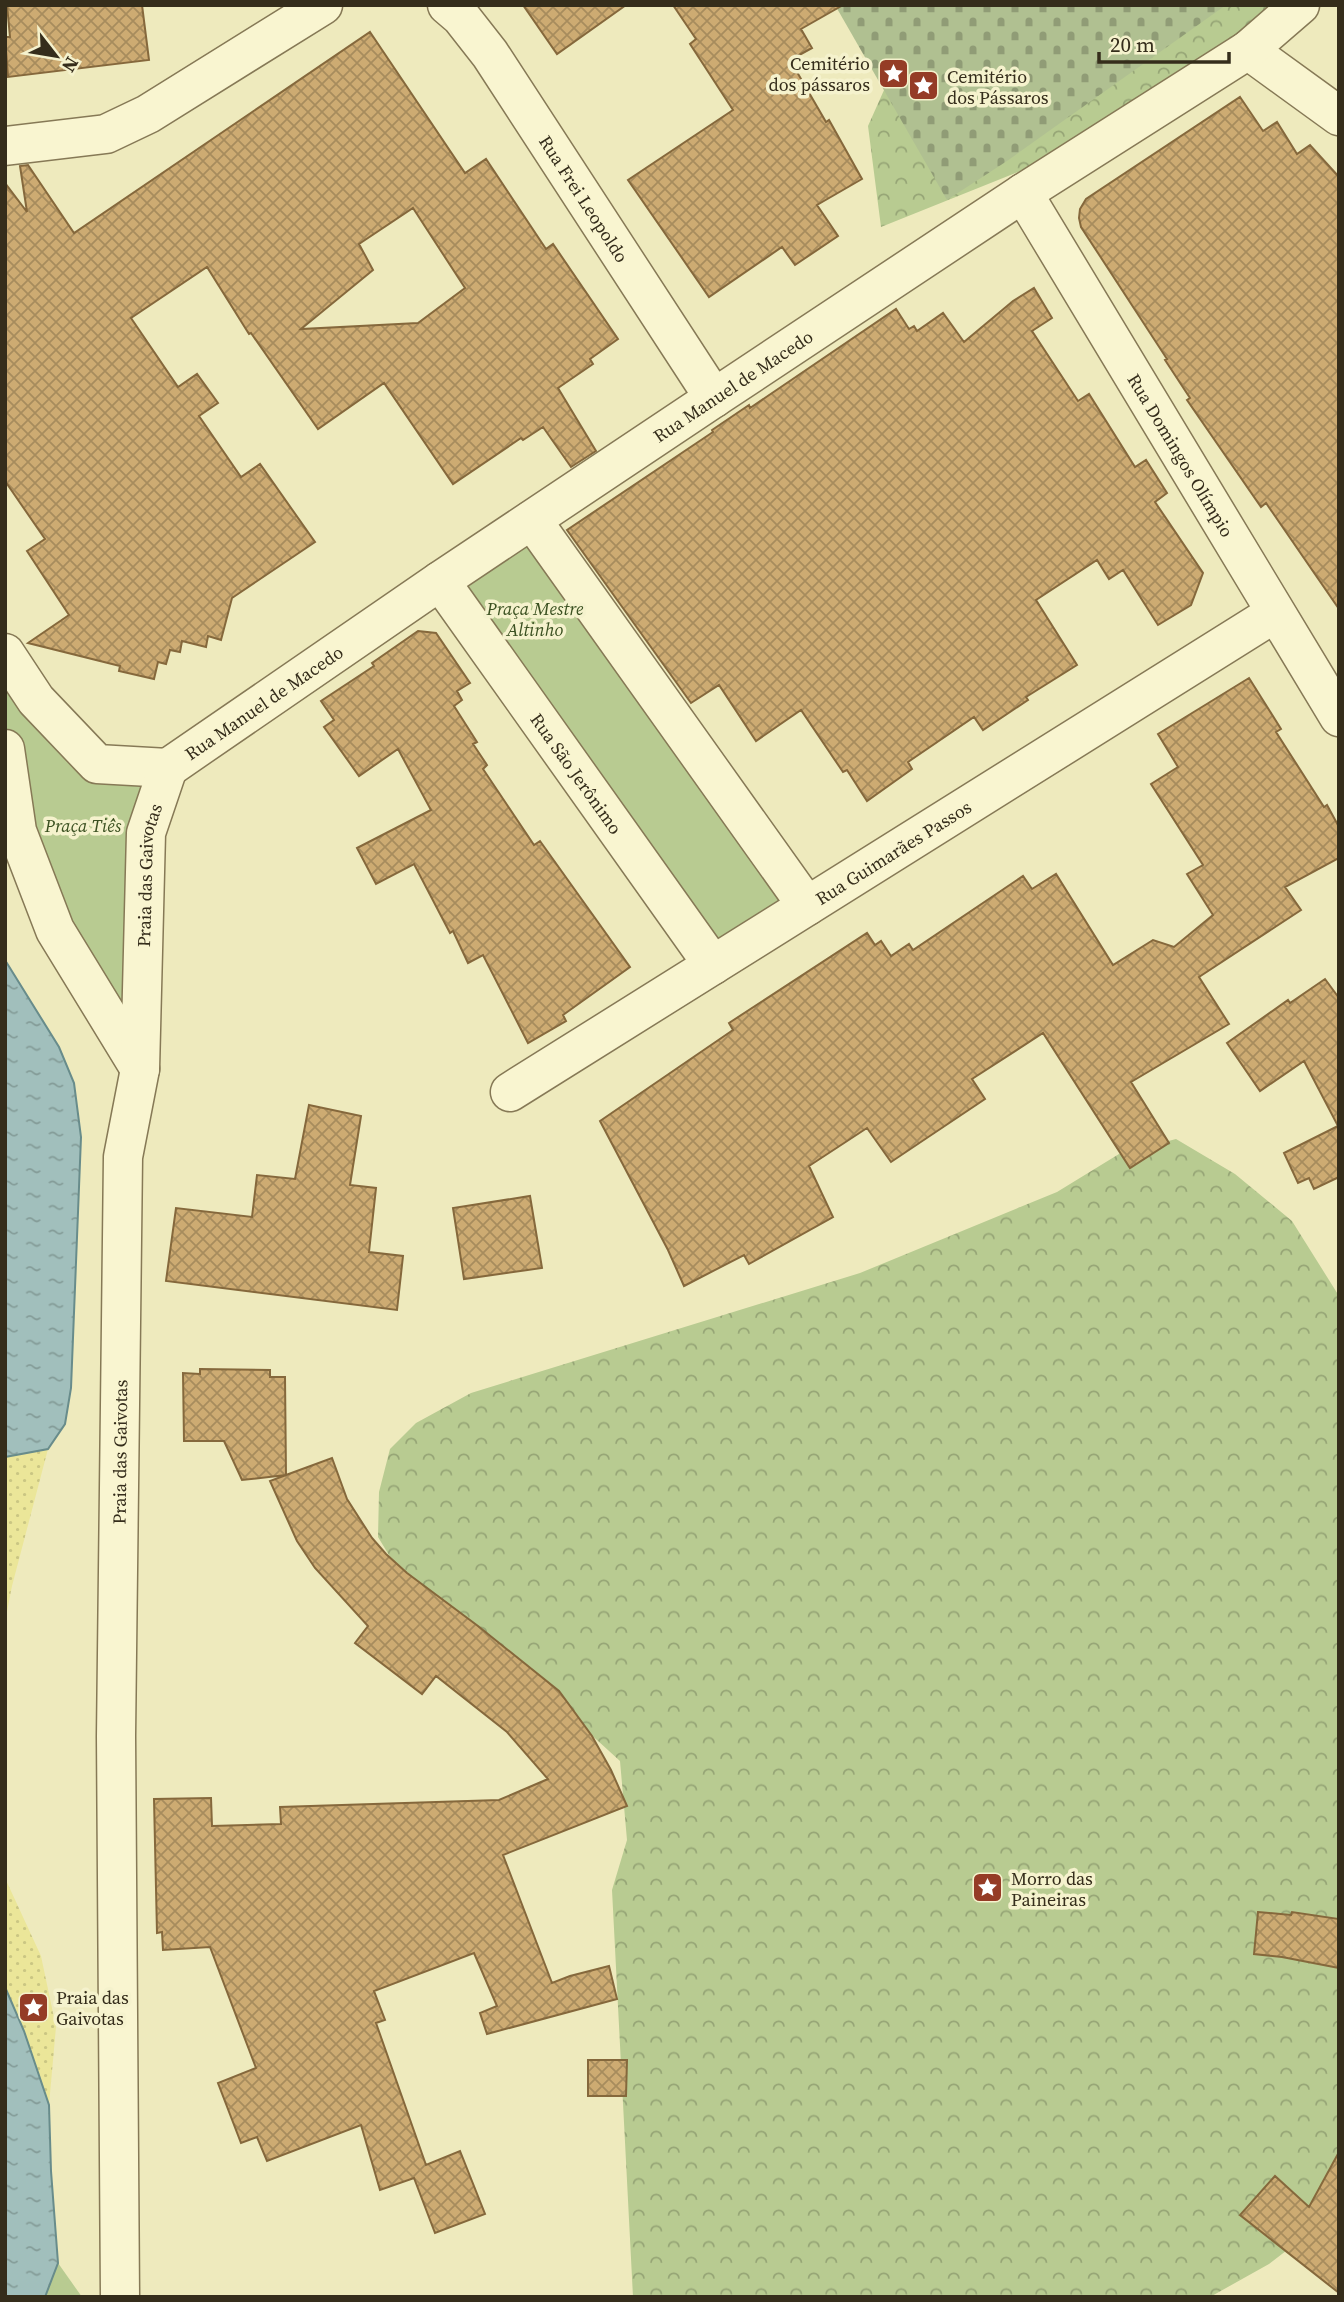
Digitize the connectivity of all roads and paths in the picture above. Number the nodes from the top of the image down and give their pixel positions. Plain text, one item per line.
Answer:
1 (323, 5) edge
2 (447, 5) edge
3 (1300, 5) edge
4 (1248, 50) junction
5 (1339, 116) edge
6 (5, 146) edge
7 (1023, 193) junction
8 (714, 398) junction
9 (532, 520) junction
10 (440, 581) junction
11 (1276, 613) junction
12 (5, 653) edge
13 (1339, 718) edge
14 (5, 749) edge
15 (168, 768) junction
16 (807, 906) junction
17 (713, 965) junction
18 (140, 1069) junction
19 (510, 1092) dead end
20 (120, 2297) edge

1 - 6 street
2 - 8 street, Rua Frei Leopoldo
3 - 4 street, Rua Manuel de Macedo
4 - 5 street
4 - 7 street, Rua Manuel de Macedo
7 - 8 street, Rua Manuel de Macedo
7 - 11 street, Rua Domingos Olímpio
8 - 9 street, Rua Manuel de Macedo
9 - 10 street, Rua Manuel de Macedo
9 - 16 street
10 - 15 street, Rua Manuel de Macedo
10 - 17 street, Rua São Jerônimo
11 - 13 street, Rua Domingos Olímpio
11 - 16 street, Rua Guimarães Passos
12 - 15 street
14 - 18 street
15 - 18 street, Praia das Gaivotas
16 - 17 street, Rua Guimarães Passos
17 - 19 street, Rua Guimarães Passos
18 - 20 street, Praia das Gaivotas

